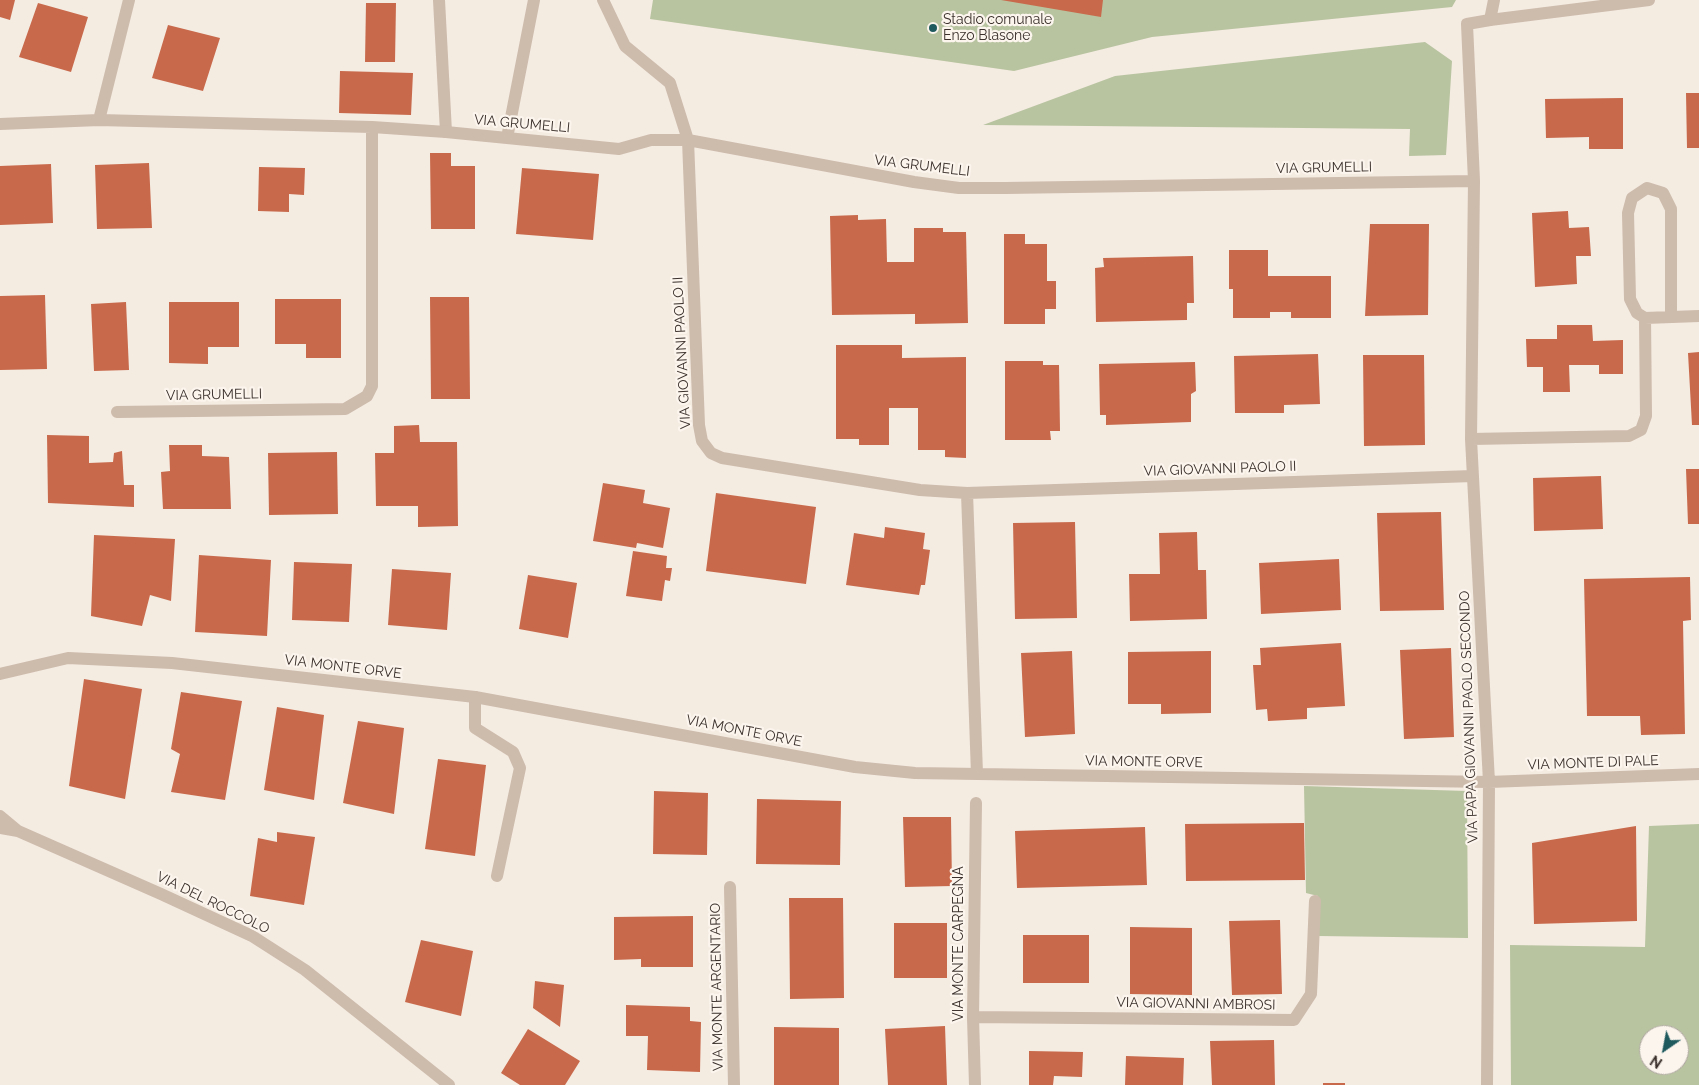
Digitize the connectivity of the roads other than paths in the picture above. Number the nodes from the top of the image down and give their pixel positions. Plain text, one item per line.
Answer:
1 (129, 0) edge
2 (439, 0) edge
3 (534, 0) edge
4 (603, 0) edge
5 (1494, 0) edge
6 (1649, 0) edge
7 (1490, 20) junction
8 (99, 120) junction
9 (0, 124) edge
10 (372, 127) junction
11 (446, 132) junction
12 (507, 138) junction
13 (688, 140) junction
14 (1474, 181) junction
15 (1699, 316) edge
16 (1672, 317) junction
17 (1646, 318) junction
18 (117, 412) dead end
19 (1471, 439) junction
20 (1473, 476) junction
21 (967, 493) junction
22 (0, 674) edge
23 (475, 697) junction
24 (977, 774) junction
25 (1699, 774) edge
26 (1489, 782) junction
27 (976, 803) dead end
28 (0, 816) edge
29 (0, 828) edge
30 (18, 831) junction
31 (497, 876) dead end
32 (730, 888) dead end
33 (1315, 901) dead end
34 (973, 1016) junction
35 (449, 1085) edge
36 (734, 1085) edge
37 (975, 1085) edge
38 (1487, 1085) edge

1 - 8 street
2 - 11 street
3 - 12 street
4 - 13 street, VIA GIOVANNI PAOLO II
5 - 7 street
6 - 7 street
7 - 14 street
8 - 9 street, VIA GRUMELLI
8 - 10 street, VIA GRUMELLI
10 - 11 street, VIA GRUMELLI
10 - 18 street, VIA GRUMELLI
11 - 12 street, VIA GRUMELLI
12 - 13 street, VIA GRUMELLI
13 - 14 street, VIA GRUMELLI
13 - 21 street, VIA GIOVANNI PAOLO II
14 - 19 street
15 - 16 street
16 - 17 street
16 - 17 street
17 - 19 street
19 - 20 street, VIA PAPA GIOVANNI PAOLO SECONDO
20 - 21 street, VIA GIOVANNI PAOLO II
20 - 26 street, VIA PAPA GIOVANNI PAOLO SECONDO
21 - 24 street
22 - 23 street, VIA MONTE ORVE
23 - 24 street, VIA MONTE ORVE
23 - 31 street
24 - 26 street, VIA MONTE ORVE
25 - 26 street, VIA MONTE DI PALE
26 - 38 street, VIA PAPA GIOVANNI PAOLO SECONDO
27 - 34 street, VIA MONTE CARPEGNA
28 - 30 street, VIA DEL ROCCOLO
29 - 30 street, VIA DEL ROCCOLO
30 - 35 street, VIA DEL ROCCOLO
32 - 36 street, VIA MONTE ARGENTARIO
33 - 34 street, VIA GIOVANNI AMBROSI
34 - 37 street, VIA MONTE CARPEGNA

